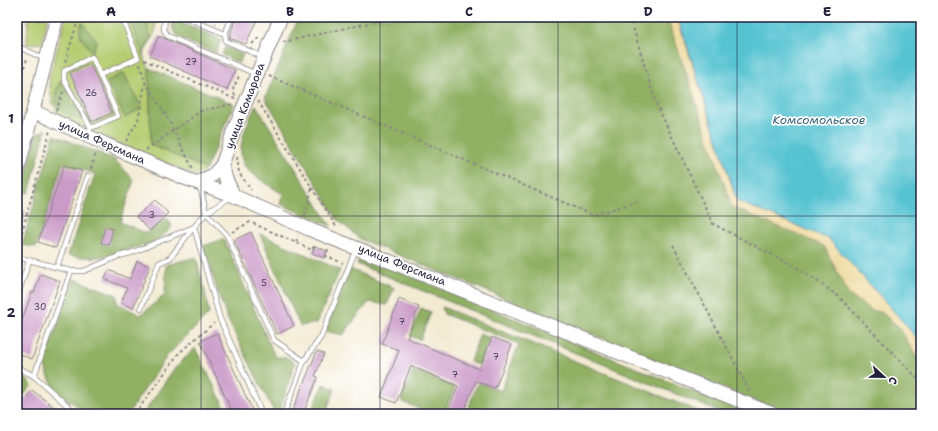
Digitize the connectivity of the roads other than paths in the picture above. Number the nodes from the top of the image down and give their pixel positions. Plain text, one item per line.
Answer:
1 (57, 17) edge
2 (122, 17) edge
3 (165, 17) edge
4 (185, 17) edge
5 (232, 17) edge
6 (281, 17) edge
7 (225, 34) junction
8 (17, 46) edge
9 (264, 57) junction
10 (46, 60) junction
11 (261, 74) junction
12 (100, 75) junction
13 (33, 111) junction
14 (89, 132) junction
15 (222, 165) junction
16 (17, 173) edge
17 (88, 176) road end
18 (198, 179) junction
19 (234, 196) junction
20 (206, 213) junction
21 (194, 227) junction
22 (357, 247) junction
23 (17, 257) edge
24 (30, 261) junction
25 (57, 267) junction
26 (71, 271) junction
27 (17, 297) edge
28 (141, 308) dead end
29 (304, 361) junction
30 (17, 367) edge
31 (34, 376) junction
32 (77, 414) edge
33 (262, 414) edge
34 (284, 414) edge
35 (773, 414) edge

1 - 10 street
2 - 12 lane
3 - 11 lane
4 - 7 lane
5 - 7 lane
6 - 9 street, улица Комарова
7 - 9 lane
8 - 10 lane
9 - 11 street, улица Комарова
10 - 13 street
11 - 15 street, улица Комарова
12 - 14 lane
12 - 14 lane
13 - 14 street, улица Ферсмана
13 - 16 street
14 - 18 street, улица Ферсмана
15 - 18 street
15 - 19 street
17 - 25 lane
18 - 19 street, улица Ферсмана
18 - 20 lane
19 - 20 lane
19 - 22 street, улица Ферсмана
20 - 21 lane
20 - 29 lane
21 - 26 lane
21 - 28 lane
21 - 33 lane
22 - 29 lane
22 - 35 street, улица Ферсмана
23 - 24 lane
24 - 25 lane
24 - 27 lane
25 - 26 lane
26 - 31 lane
29 - 34 lane
30 - 31 lane
31 - 32 lane

